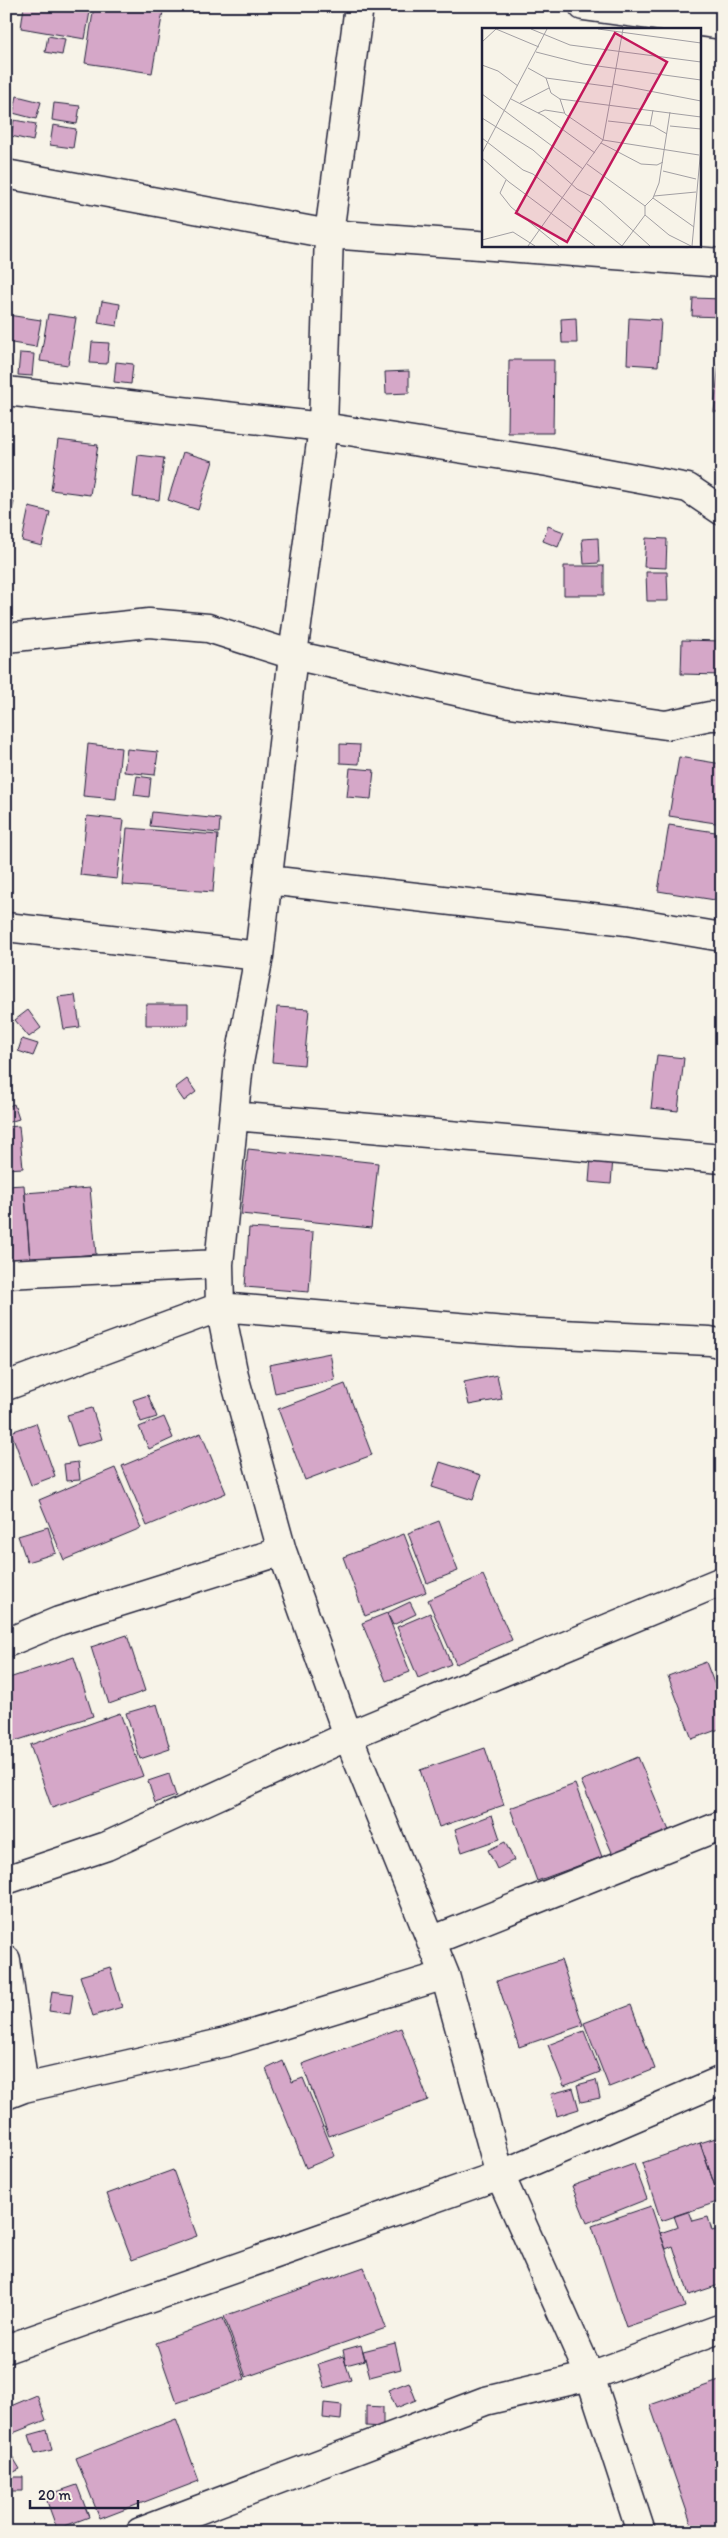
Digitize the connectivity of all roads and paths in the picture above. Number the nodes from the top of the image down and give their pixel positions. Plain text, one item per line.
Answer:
1 (358, 6) edge
2 (583, 6) edge
3 (722, 25) edge
4 (6, 174) edge
5 (329, 234) junction
6 (482, 245) edge
7 (492, 246) edge
8 (722, 263) edge
9 (6, 392) edge
10 (322, 427) junction
11 (722, 511) edge
12 (6, 638) edge
13 (293, 655) junction
14 (722, 716) edge
15 (268, 880) junction
16 (6, 927) edge
17 (722, 937) edge
18 (259, 956) junction
19 (234, 1116) junction
20 (722, 1159) edge
21 (219, 1264) junction
22 (6, 1274) edge
23 (220, 1307) junction
24 (722, 1344) edge
25 (6, 1386) edge
26 (282, 1551) junction
27 (722, 1581) edge
28 (6, 1643) edge
29 (348, 1736) junction
30 (722, 1825) edge
31 (6, 1880) edge
32 (431, 1941) junction
33 (6, 1960) edge
34 (445, 1975) junction
35 (722, 2080) edge
36 (15, 2092) edge
37 (500, 2175) junction
38 (722, 2328) edge
39 (6, 2349) edge
40 (590, 2376) junction
41 (140, 2532) edge
42 (641, 2532) edge

1 - 5 street
2 - 3 street
4 - 5 street
5 - 6 street
5 - 10 street
7 - 8 street
9 - 10 street
10 - 11 street
10 - 13 street
12 - 13 street
13 - 14 street
13 - 15 street
15 - 17 street
15 - 18 street
16 - 18 street
18 - 19 street
19 - 20 street
19 - 21 street
21 - 22 street
21 - 23 street
23 - 24 street
23 - 25 street
23 - 26 street
26 - 28 street
26 - 29 street
27 - 29 street
29 - 31 street
29 - 32 street
30 - 32 street
32 - 34 street
33 - 36 street
34 - 36 street
34 - 37 street
35 - 37 street
37 - 39 street
37 - 40 street
38 - 40 street
40 - 41 street
40 - 42 street

